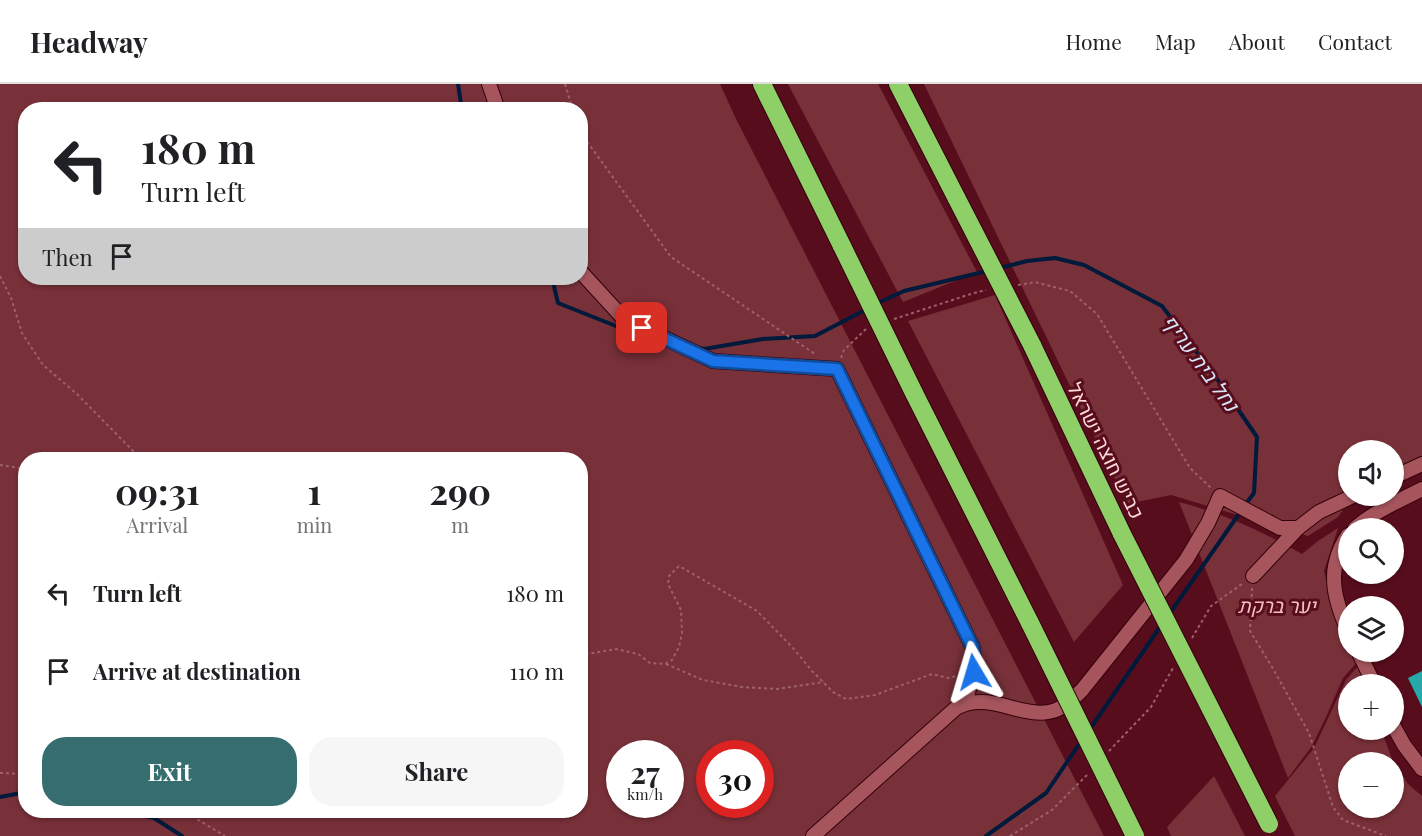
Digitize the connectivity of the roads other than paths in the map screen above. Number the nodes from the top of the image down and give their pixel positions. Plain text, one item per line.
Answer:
1 (489, 84) edge
2 (762, 84) edge
3 (898, 84) edge
4 (495, 102) edge
5 (588, 280) edge
6 (1422, 464) edge
7 (1404, 472) edge
8 (1422, 489) edge
9 (1338, 503) edge
10 (1367, 518) edge
11 (1298, 528) junction
12 (1338, 553) edge
13 (1253, 576) road end
14 (1338, 607) edge
15 (965, 703) junction
16 (1401, 740) edge
17 (1422, 769) edge
18 (1272, 830) edge
19 (813, 836) edge
20 (1135, 836) edge

1 - 4 street
2 - 20 highway, bridge
3 - 18 highway, כביש חוצה ישראל, bridge
5 - 15 street
6 - 7 street
8 - 10 street
9 - 11 street
11 - 13 street
11 - 15 street
12 - 14 street
15 - 19 street
16 - 17 street

